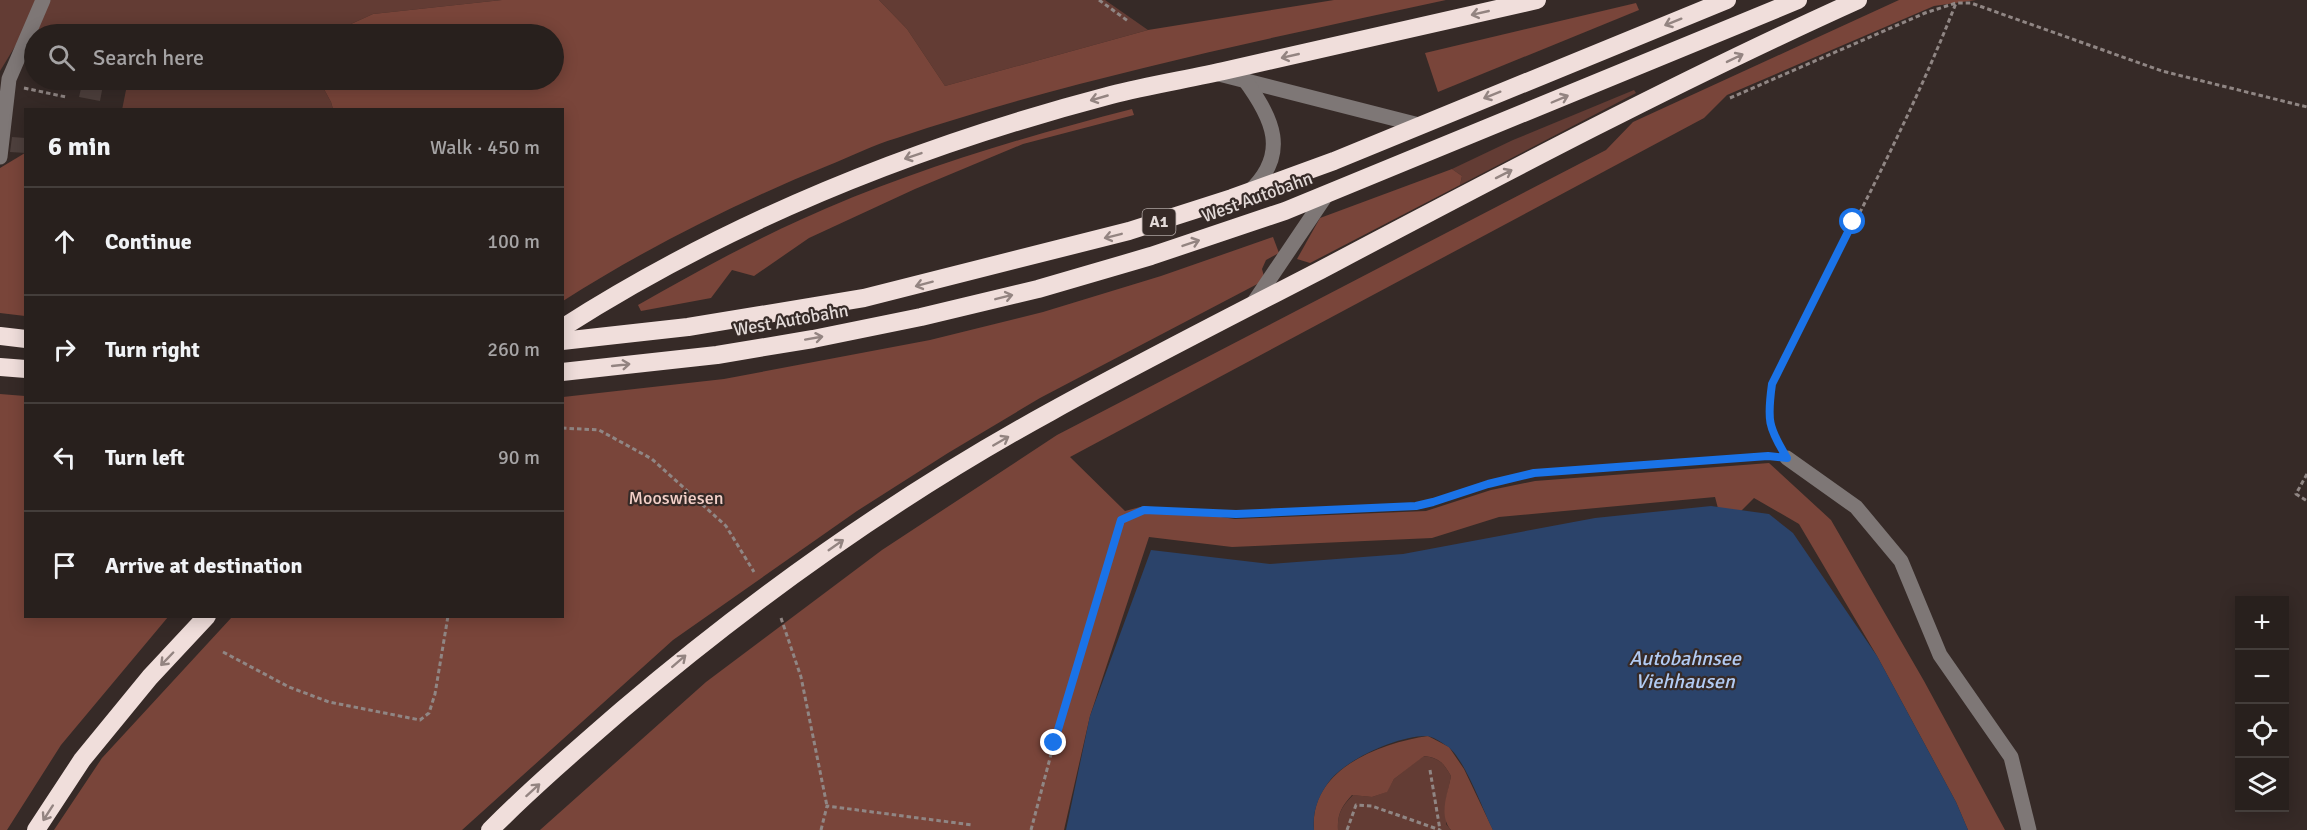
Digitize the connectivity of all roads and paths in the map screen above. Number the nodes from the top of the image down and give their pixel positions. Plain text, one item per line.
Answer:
1 (43, 0) edge
2 (1099, 0) edge
3 (1537, 0) edge
4 (1727, 0) edge
5 (1798, 0) edge
6 (1858, 0) edge
7 (1956, 3) junction
8 (1128, 21) dead end
9 (32, 24) edge
10 (24, 42) edge
11 (1214, 73) junction
12 (1244, 79) junction
13 (6, 82) edge
14 (24, 88) edge
15 (32, 90) edge
16 (66, 97) dead end
17 (1730, 98) dead end
18 (2307, 107) edge
19 (1419, 125) junction
20 (0, 157) edge
21 (1249, 192) junction
22 (1327, 194) junction
23 (1252, 306) junction
24 (564, 327) edge
25 (0, 336) edge
26 (24, 339) edge
27 (564, 341) edge
28 (0, 367) edge
29 (24, 369) edge
30 (564, 372) edge
31 (564, 428) edge
32 (1787, 458) junction
33 (2307, 474) edge
34 (2307, 501) edge
35 (754, 572) dead end
36 (205, 618) edge
37 (448, 618) edge
38 (781, 618) dead end
39 (223, 652) dead end
40 (1430, 770) dead end
41 (827, 806) junction
42 (972, 825) dead end
43 (36, 830) edge
44 (490, 830) edge
45 (821, 830) edge
46 (1031, 830) edge
47 (1347, 830) edge
48 (1440, 830) edge
49 (2029, 830) edge

1 - 9 street
2 - 8 path
3 -> 11 highway
4 -> 19 highway, West Autobahn / A1
22 -> 5 highway, West Autobahn / A1
23 -> 6 highway
7 - 17 path
7 - 18 path
7 - 32 path
10 - 13 street
11 - 12 street
11 -> 24 highway
12 - 19 street
12 - 21 street
13 - 14 path
13 - 20 street
15 - 16 path
19 - 21 highway, West Autobahn / A1
21 -> 27 highway, West Autobahn / A1
22 - 23 street
30 -> 22 highway, West Autobahn / A1
44 -> 23 highway
25 - 26 highway
28 - 29 highway
31 - 35 path
32 - 46 path
32 - 49 street
33 - 34 path
36 -> 43 highway
37 - 39 path
38 - 41 path
40 - 48 path
41 - 42 path
41 - 45 path
47 - 48 path

